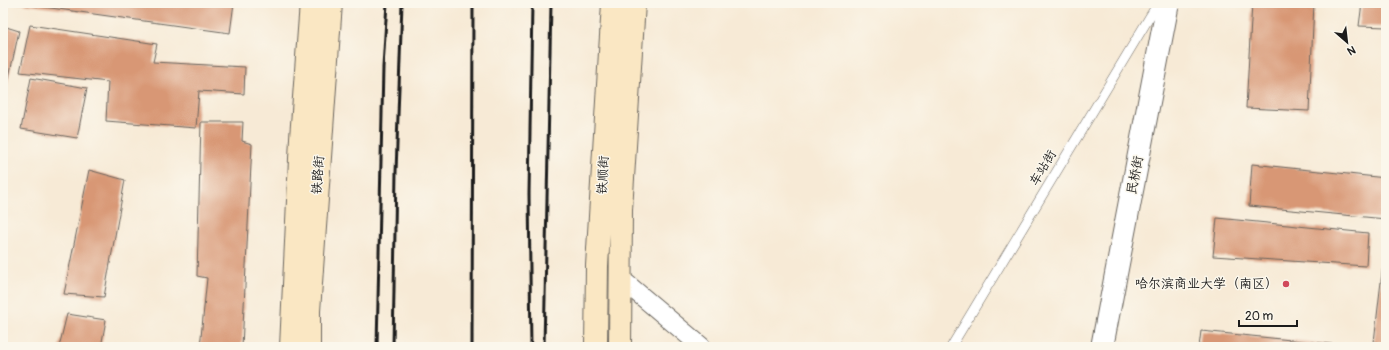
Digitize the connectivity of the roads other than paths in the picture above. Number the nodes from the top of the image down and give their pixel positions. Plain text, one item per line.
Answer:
1 (311, 3) edge
2 (331, 3) edge
3 (613, 3) edge
4 (634, 3) edge
5 (1158, 3) edge
6 (1168, 3) edge
7 (620, 278) junction
8 (291, 347) edge
9 (309, 347) edge
10 (596, 347) edge
11 (620, 347) edge
12 (702, 347) edge
13 (951, 347) edge
14 (1102, 347) edge

1 - 8 main road, 铁路街
2 - 9 main road, 铁路街
3 - 10 main road, 铁顺街
4 - 7 main road
5 - 13 lane, 车站街
6 - 14 street, 民桥街
7 - 11 main road
7 - 12 street

